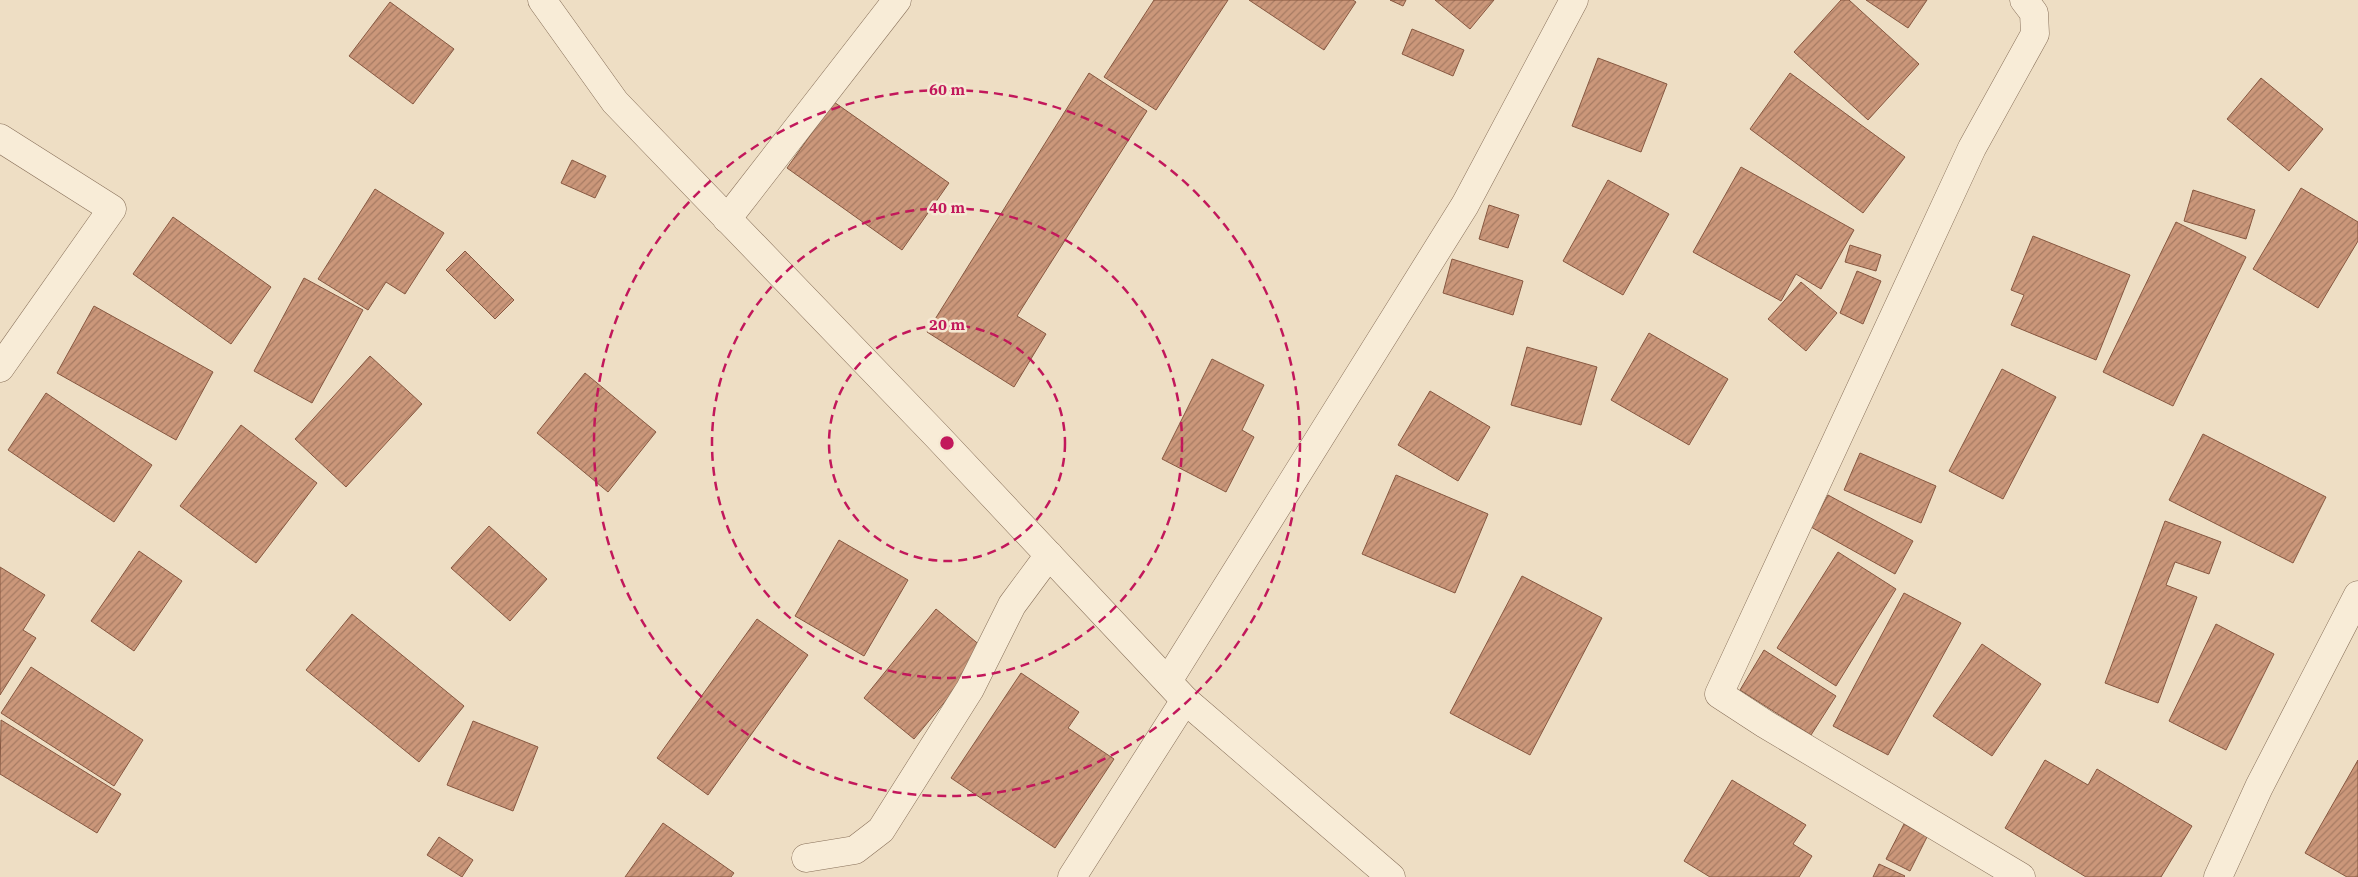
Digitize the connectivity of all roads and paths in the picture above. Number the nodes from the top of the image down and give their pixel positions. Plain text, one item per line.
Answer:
1 (542, 0) edge
2 (897, 0) edge
3 (1574, 0) edge
4 (2024, 0) edge
5 (0, 138) edge
6 (727, 219) junction
7 (0, 368) edge
8 (1049, 555) junction
9 (2358, 595) edge
10 (1177, 691) junction
11 (806, 858) dead end
12 (1072, 877) edge
13 (1391, 877) edge
14 (2020, 877) edge
15 (2218, 877) edge

1 - 6 street
2 - 6 street
3 - 10 street
4 - 14 street
5 - 7 street
6 - 8 street
8 - 10 street
8 - 11 street
9 - 15 street
10 - 12 street
10 - 13 street

